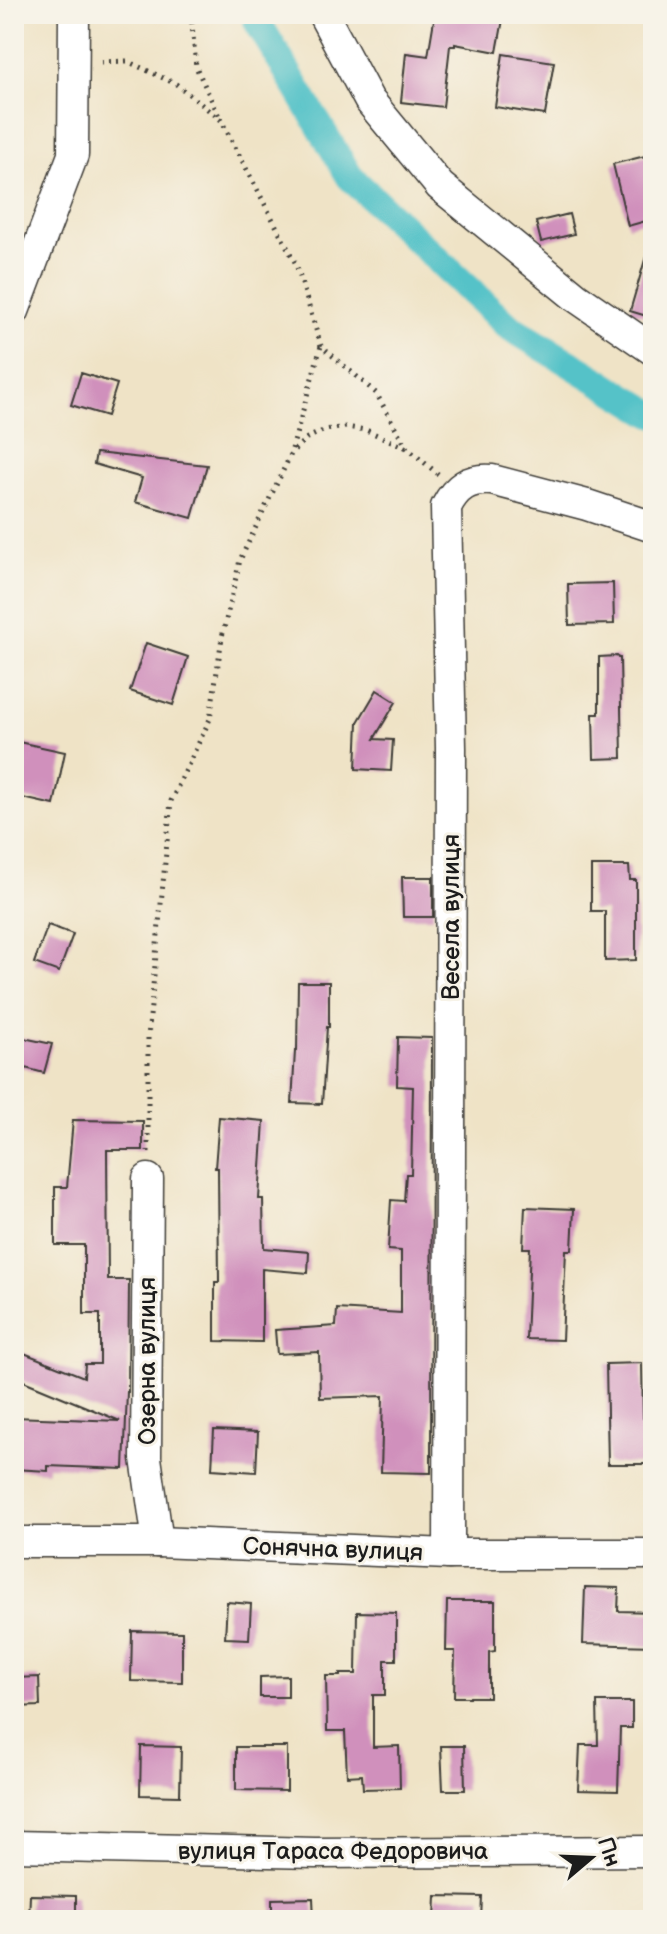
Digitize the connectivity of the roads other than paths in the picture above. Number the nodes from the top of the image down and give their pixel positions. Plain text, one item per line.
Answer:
1 (74, 14) edge
2 (323, 14) edge
3 (14, 311) edge
4 (653, 350) edge
5 (653, 527) edge
6 (148, 1179) road end
7 (14, 1542) edge
8 (158, 1542) junction
9 (449, 1554) junction
10 (653, 1554) edge
11 (14, 1846) edge
12 (653, 1851) edge

1 - 3 street
2 - 4 street
5 - 9 street, Весела вулиця
6 - 8 street, Озерна вулиця
7 - 8 street, Сонячна вулиця
8 - 9 street, Сонячна вулиця
9 - 10 street, Сонячна вулиця
11 - 12 street, вулиця Тараса Федоровича

